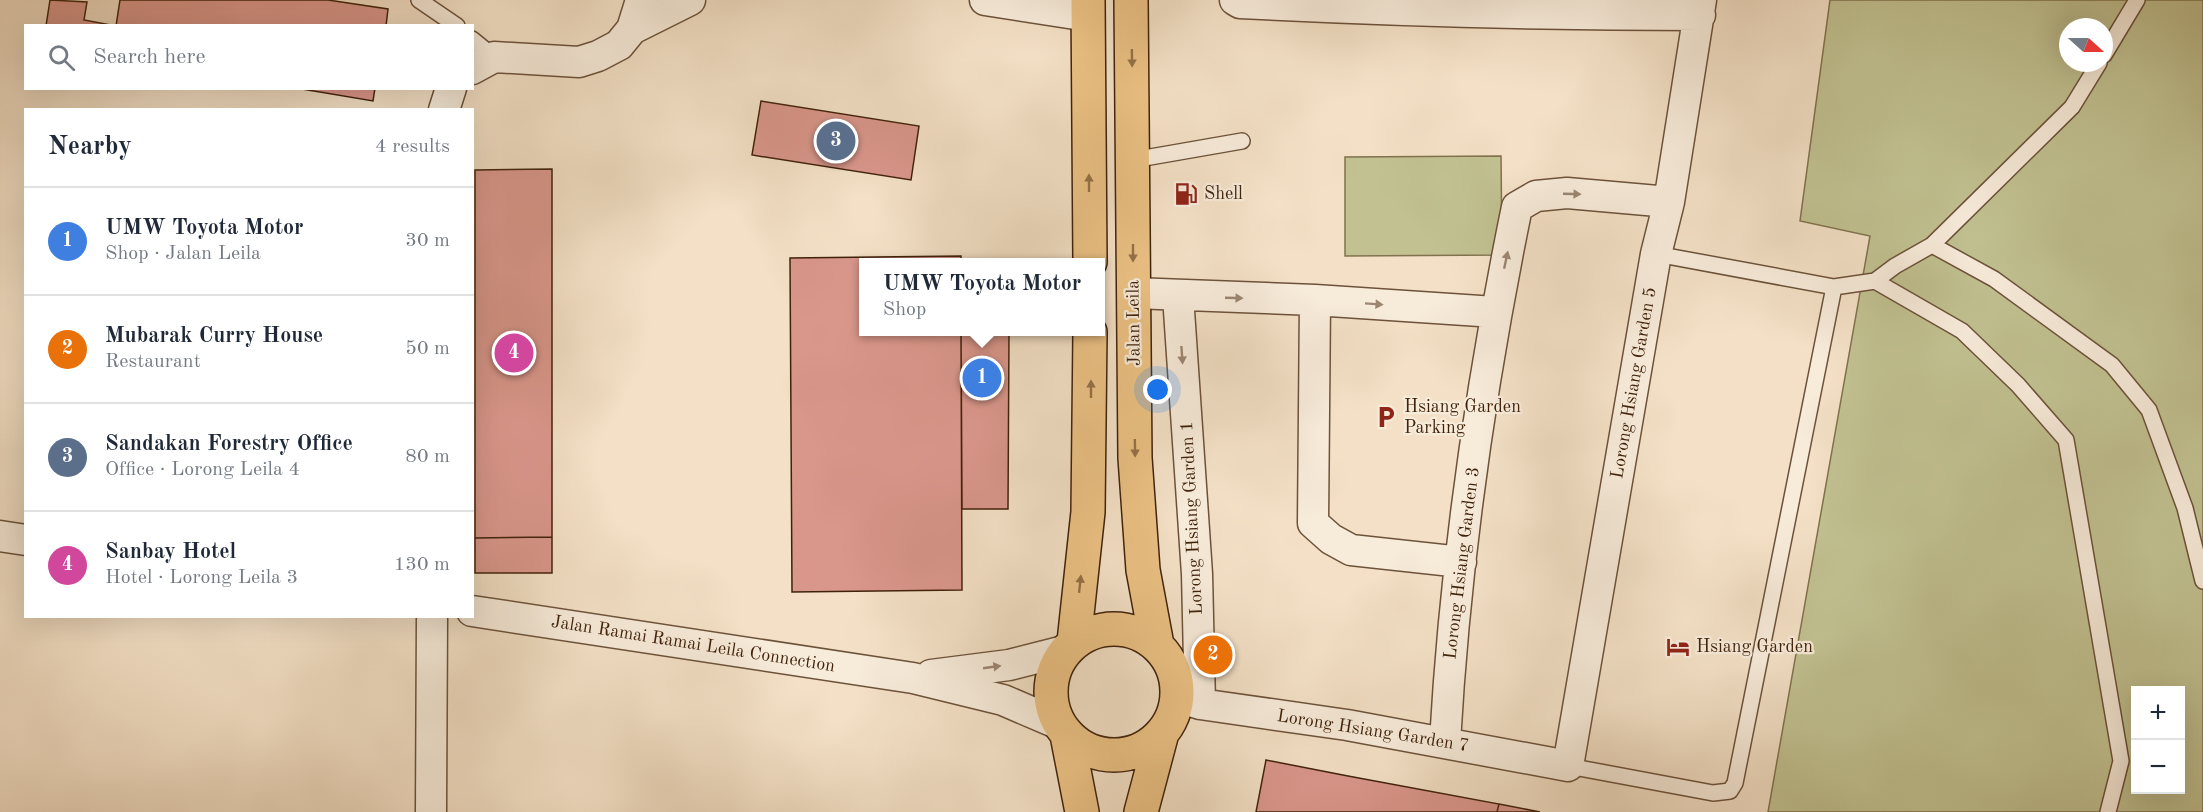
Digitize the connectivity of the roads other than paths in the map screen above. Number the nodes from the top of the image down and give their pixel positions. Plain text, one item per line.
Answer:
1 (419, 0) edge
2 (641, 0) edge
3 (690, 0) edge
4 (1131, 0) edge
5 (1235, 0) edge
6 (2137, 0) edge
7 (1001, 1) edge
8 (1372, 5) edge
9 (1701, 7) edge
10 (1088, 8) edge
11 (1540, 8) edge
12 (454, 24) edge
13 (632, 29) junction
14 (2113, 40) edge
15 (480, 55) edge
16 (2093, 72) edge
17 (450, 90) edge
18 (445, 108) edge
19 (1242, 141) dead end
20 (1133, 160) junction
21 (1669, 202) junction
22 (1932, 245) junction
23 (1656, 254) junction
24 (1090, 258) edge
25 (1875, 281) junction
26 (1834, 287) junction
27 (1133, 292) junction
28 (1178, 296) junction
29 (1315, 300) junction
30 (1495, 312) junction
31 (1090, 336) edge
32 (0, 536) edge
33 (24, 540) edge
34 (1461, 562) junction
35 (2203, 581) edge
36 (474, 611) edge
37 (432, 618) edge
38 (1157, 645) junction
39 (1069, 647) junction
40 (914, 678) junction
41 (1188, 701) junction
42 (1063, 730) junction
43 (1162, 733) junction
44 (1445, 742) junction
45 (1568, 766) junction
46 (431, 812) edge
47 (1082, 812) edge
48 (1141, 812) edge
49 (2108, 812) edge

1 - 12 lane
2 - 13 street
3 - 13 street
4 -> 20 main road, Jalan Leila
5 - 8 street
6 - 14 lane
7 - 10 street
8 - 11 street
9 - 11 street
9 - 21 street, Lorong Hsiang Garden 5
24 -> 10 main road
13 - 15 street
16 - 22 lane
17 - 18 street
19 - 20 lane
20 -> 27 main road, Jalan Leila
21 - 23 street, Lorong Hsiang Garden 5
30 -> 21 street, Lorong Hsiang Garden 3
22 - 25 lane
22 - 35 lane
23 - 26 lane
23 - 45 street, Lorong Hsiang Garden 5
25 - 26 lane
25 - 49 lane
26 - 45 lane
27 - 28 street
27 -> 38 main road, Jalan Leila
28 -> 29 street
28 -> 41 street, Lorong Hsiang Garden 1
29 -> 30 street
29 - 34 street
30 - 34 street, Lorong Hsiang Garden 3
39 -> 31 main road
32 - 33 street
34 - 44 street, Lorong Hsiang Garden 3
36 - 40 street, Jalan Ramai Ramai Leila Connection
37 - 46 street
38 - 39 main road
38 - 41 main road
40 -> 39 street, Jalan Ramai Ramai Leila Connection
39 - 42 main road
40 - 42 street, Jalan Ramai Ramai Leila Connection
41 - 43 main road
41 - 44 street, Lorong Hsiang Garden 7
42 - 43 main road
42 - 47 main road
43 - 48 main road
44 - 45 street, Lorong Hsiang Garden 7

